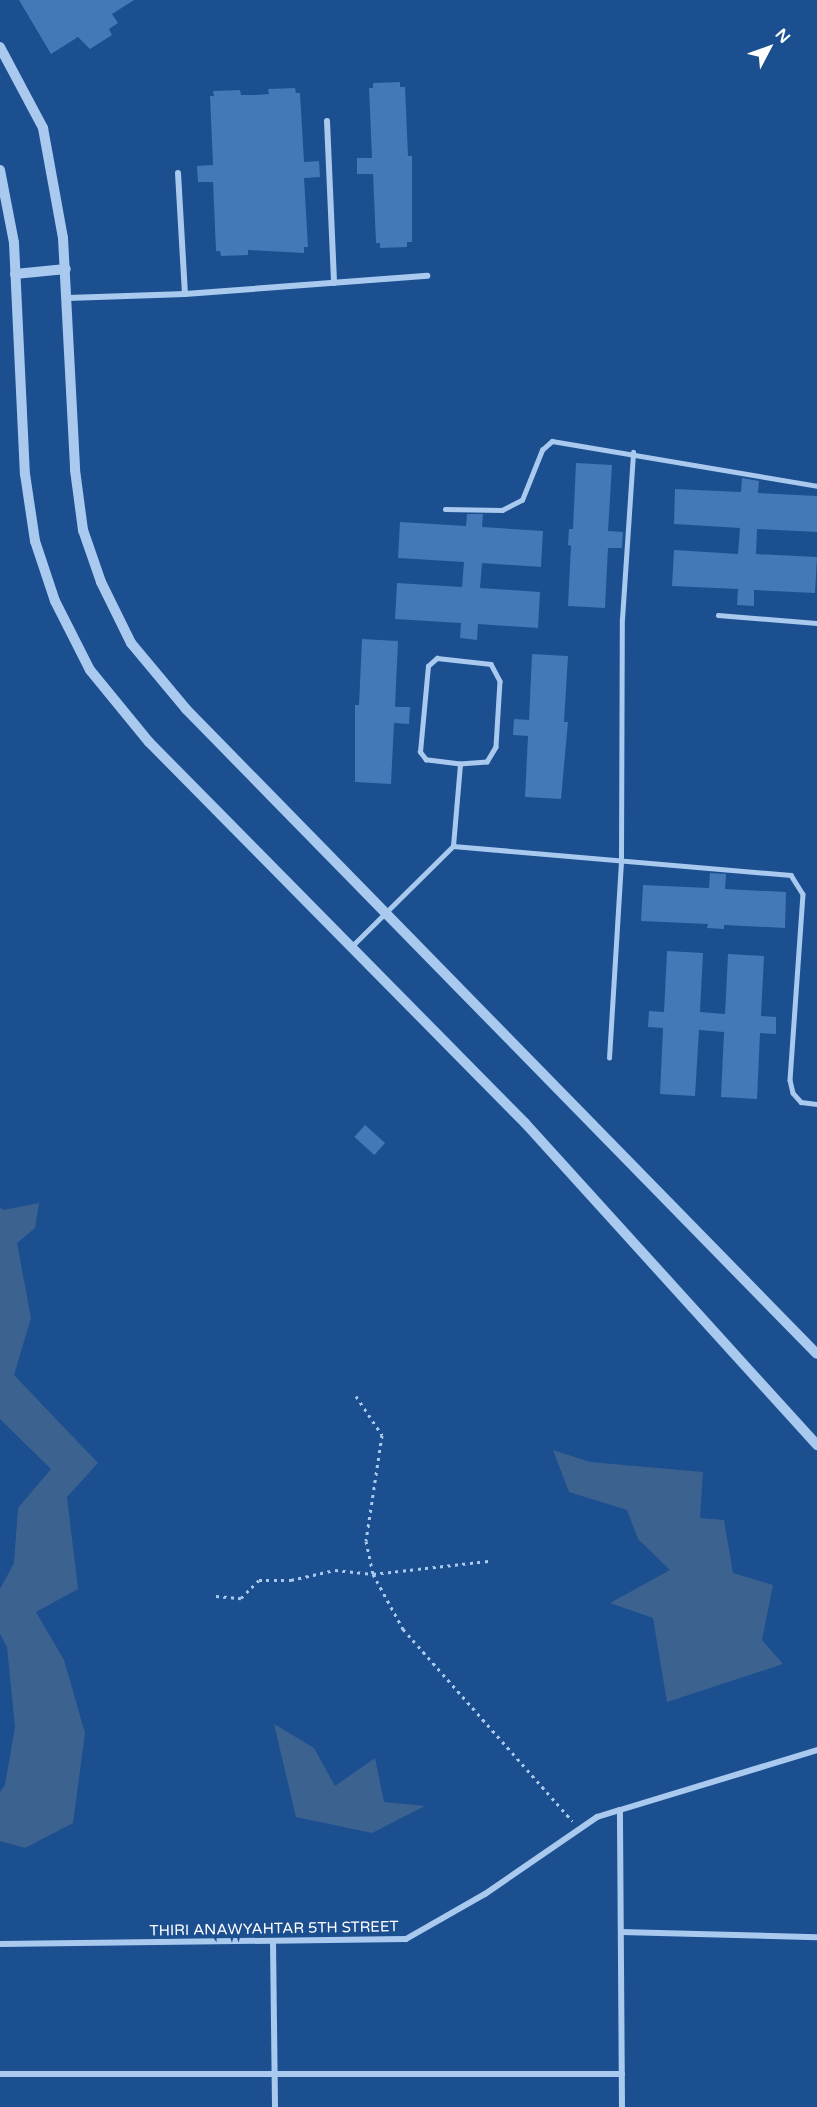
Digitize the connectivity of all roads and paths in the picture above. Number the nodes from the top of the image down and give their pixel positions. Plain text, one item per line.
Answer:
1 (0, 47) edge
2 (327, 121) dead end
3 (0, 170) edge
4 (178, 173) dead end
5 (66, 269) junction
6 (15, 274) junction
7 (427, 276) dead end
8 (334, 283) junction
9 (185, 294) junction
10 (68, 298) junction
11 (633, 452) junction
12 (817, 486) edge
13 (445, 509) dead end
14 (718, 615) dead end
15 (817, 623) edge
16 (460, 764) junction
17 (453, 846) junction
18 (621, 859) junction
19 (386, 912) junction
20 (351, 947) junction
21 (609, 1058) dead end
22 (817, 1104) edge
23 (817, 1354) edge
24 (356, 1396) dead end
25 (817, 1445) edge
26 (488, 1561) dead end
27 (372, 1574) junction
28 (216, 1596) dead end
29 (817, 1750) edge
30 (620, 1810) junction
31 (579, 1830) junction
32 (621, 1932) junction
33 (817, 1937) edge
34 (273, 1942) junction
35 (0, 1944) edge
36 (274, 2072) junction
37 (0, 2074) edge
38 (622, 2074) junction
39 (275, 2107) edge
40 (622, 2107) edge

1 - 5 street
2 - 8 street
3 - 6 street
4 - 9 street
5 - 6 street
5 - 10 street
6 - 20 street
7 - 8 street
8 - 9 street
9 - 10 street
10 - 19 street
11 - 12 lane
11 - 13 lane
11 - 18 lane
14 - 15 lane
16 - 16 lane
16 - 17 lane
17 - 18 lane
17 - 19 lane
18 - 21 lane
18 - 22 lane
19 - 20 lane
19 - 23 street
20 - 25 street
24 - 27 path
26 - 27 path
27 - 28 path
27 - 31 path
29 - 30 street, THIRI ANAWYAHTAR 5TH STREET
30 - 31 street, THIRI ANAWYAHTAR 5TH STREET
30 - 32 street
31 - 34 street, THIRI ANAWYAHTAR 5TH STREET
32 - 33 street
32 - 38 street
34 - 35 street, THIRI ANAWYAHTAR 5TH STREET
34 - 36 street
36 - 37 street
36 - 38 street
36 - 39 street
38 - 40 street

